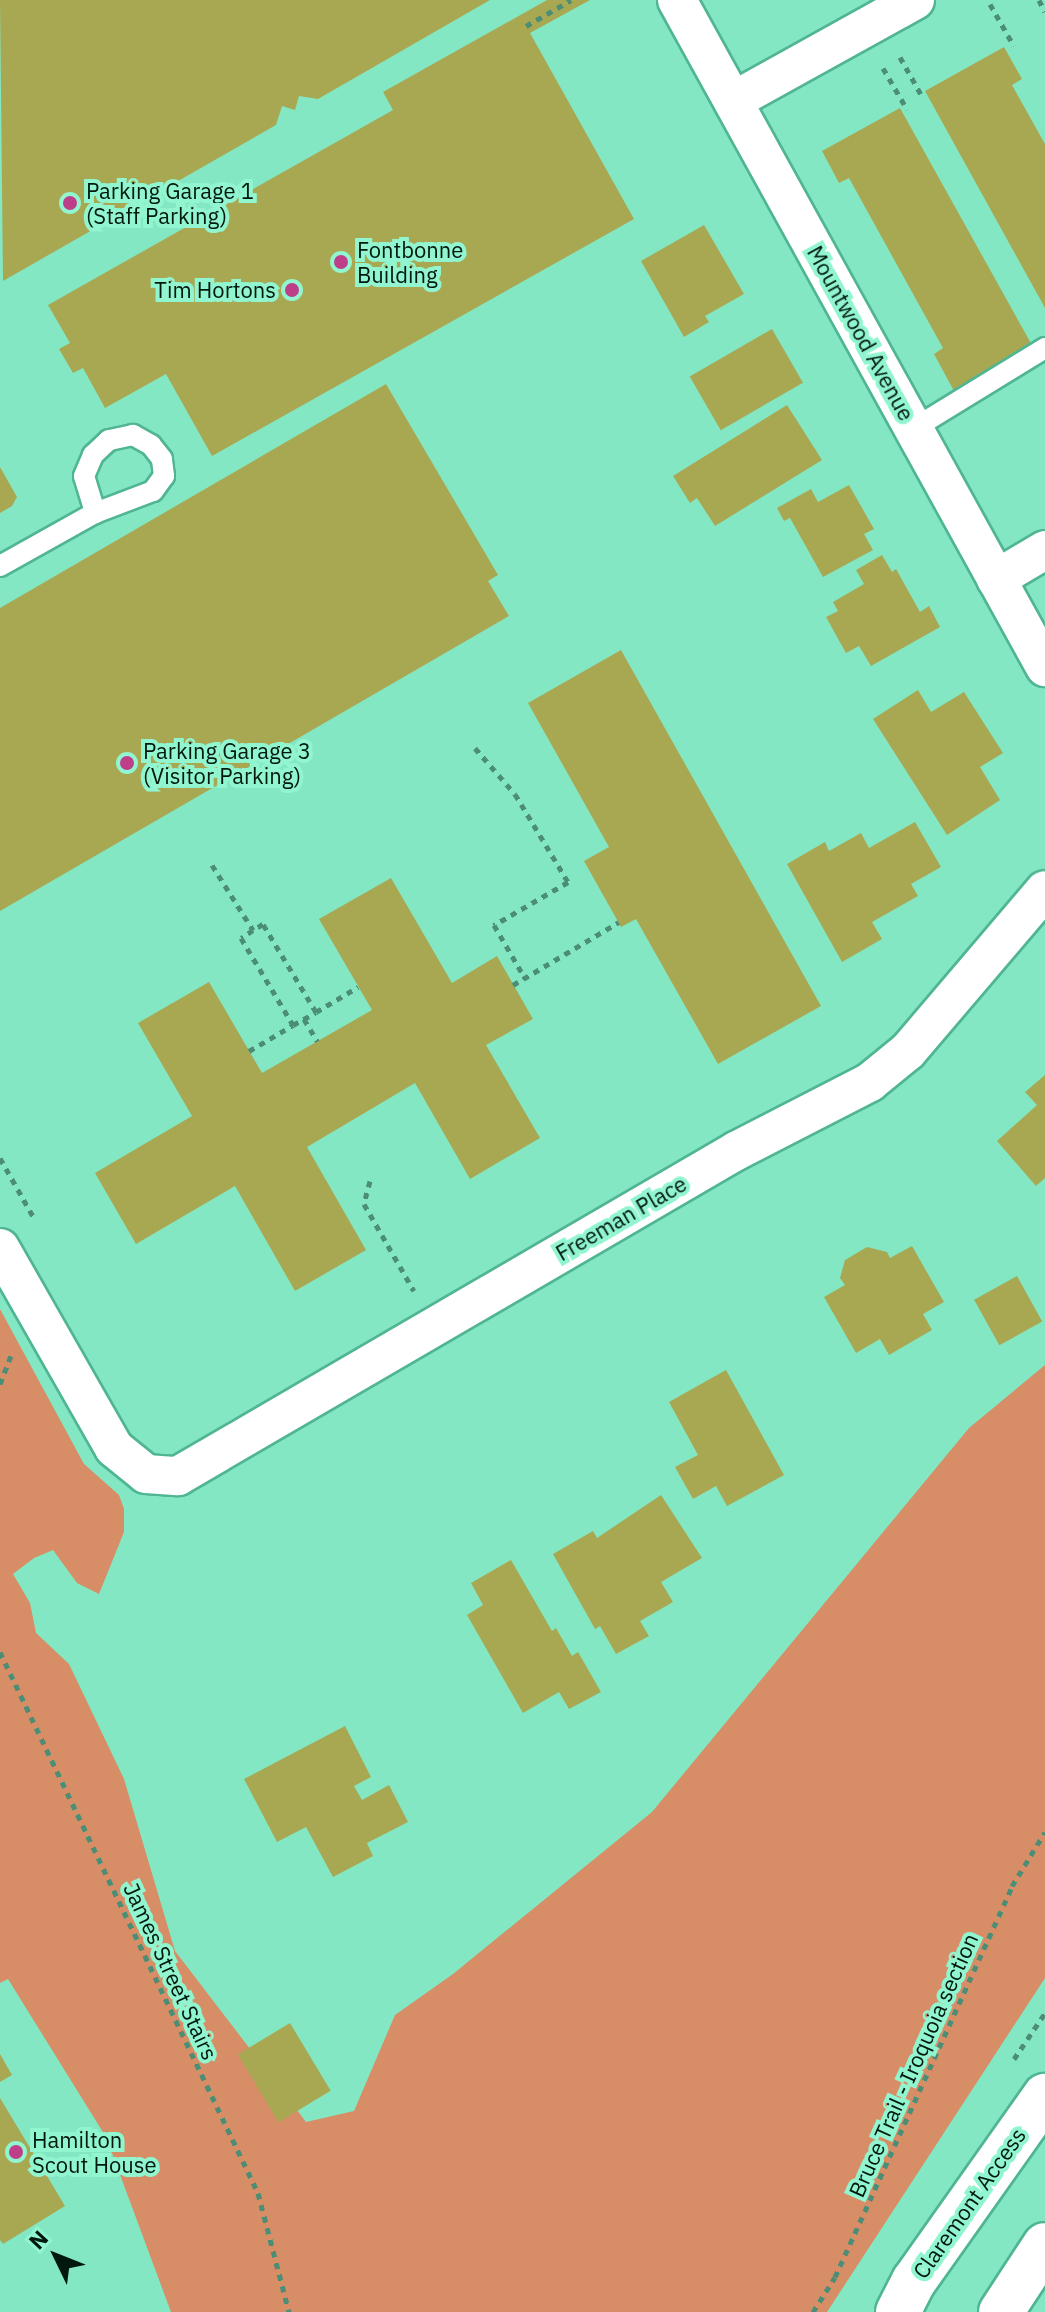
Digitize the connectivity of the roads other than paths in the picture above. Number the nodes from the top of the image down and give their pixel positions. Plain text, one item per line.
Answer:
1 (677, 0) edge
2 (915, 0) edge
3 (733, 101) junction
4 (1045, 348) edge
5 (913, 429) junction
6 (95, 513) junction
7 (1045, 550) edge
8 (0, 566) edge
9 (996, 579) junction
10 (1045, 667) edge
11 (1045, 890) edge
12 (0, 1248) edge
13 (1045, 2096) edge
14 (1045, 2245) edge
15 (902, 2302) edge
16 (1001, 2312) edge

1 - 3 street, Mountwood Avenue
2 - 3 street
3 - 5 street, Mountwood Avenue
4 - 5 lane
5 - 9 street, Mountwood Avenue
6 - 6 lane
6 - 8 lane
7 - 9 street
9 - 10 street, Mountwood Avenue
11 - 12 street, Freeman Place
13 - 15 main road, Claremont Access
14 - 16 main road

